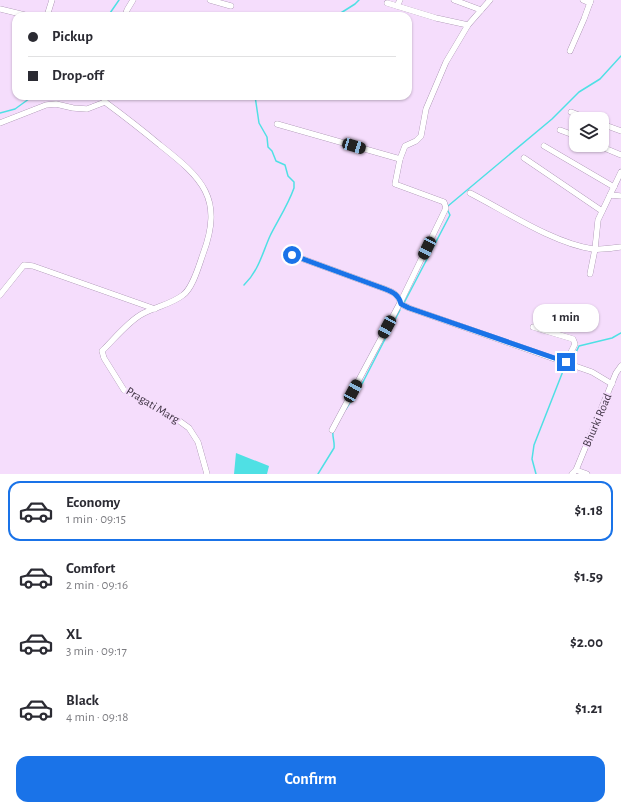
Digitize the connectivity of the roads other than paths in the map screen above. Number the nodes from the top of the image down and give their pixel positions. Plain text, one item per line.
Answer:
1 (52, 0) edge
2 (133, 0) edge
3 (210, 0) edge
4 (400, 0) edge
5 (454, 0) edge
6 (490, 0) edge
7 (583, 0) edge
8 (590, 1) edge
9 (386, 3) dead end
10 (231, 6) dead end
11 (397, 6) junction
12 (0, 9) edge
13 (481, 10) junction
14 (12, 12) edge
15 (48, 12) edge
16 (127, 12) edge
17 (468, 25) junction
18 (570, 52) dead end
19 (102, 100) edge
20 (105, 100) edge
21 (0, 123) edge
22 (278, 124) dead end
23 (609, 127) edge
24 (560, 130) dead end
25 (621, 131) edge
26 (569, 133) edge
27 (544, 146) dead end
28 (609, 150) edge
29 (621, 155) edge
30 (524, 158) dead end
31 (400, 159) junction
32 (621, 172) edge
33 (614, 187) junction
34 (470, 193) dead end
35 (610, 195) junction
36 (621, 196) edge
37 (602, 211) junction
38 (621, 247) edge
39 (595, 249) junction
40 (292, 255) dead end
41 (590, 274) dead end
42 (0, 295) edge
43 (401, 301) junction
44 (156, 309) junction
45 (533, 328) dead end
46 (566, 362) junction
47 (621, 366) edge
48 (612, 384) junction
49 (332, 430) dead end
50 (574, 472) edge
51 (207, 474) edge
52 (587, 474) edge

1 - 15 street
2 - 16 street
3 - 10 street
4 - 11 street
5 - 13 street
6 - 13 street
7 - 8 street
8 - 18 street
9 - 11 street
11 - 17 street
12 - 14 street
13 - 17 street
17 - 31 street
19 - 21 street
20 - 44 street, Pragati Marg
22 - 31 street
23 - 25 street
24 - 26 street
27 - 33 street
28 - 29 street
30 - 37 street
31 - 43 street
32 - 33 street
33 - 35 street
34 - 39 street
35 - 36 street
35 - 37 street
37 - 39 street
38 - 39 street
39 - 41 street
40 - 43 street
42 - 44 street
43 - 46 street
43 - 49 street
44 - 51 street, Pragati Marg
45 - 46 street
46 - 48 street
47 - 48 street, Bhurki Road
48 - 50 street, Bhurki Road
50 - 52 street

